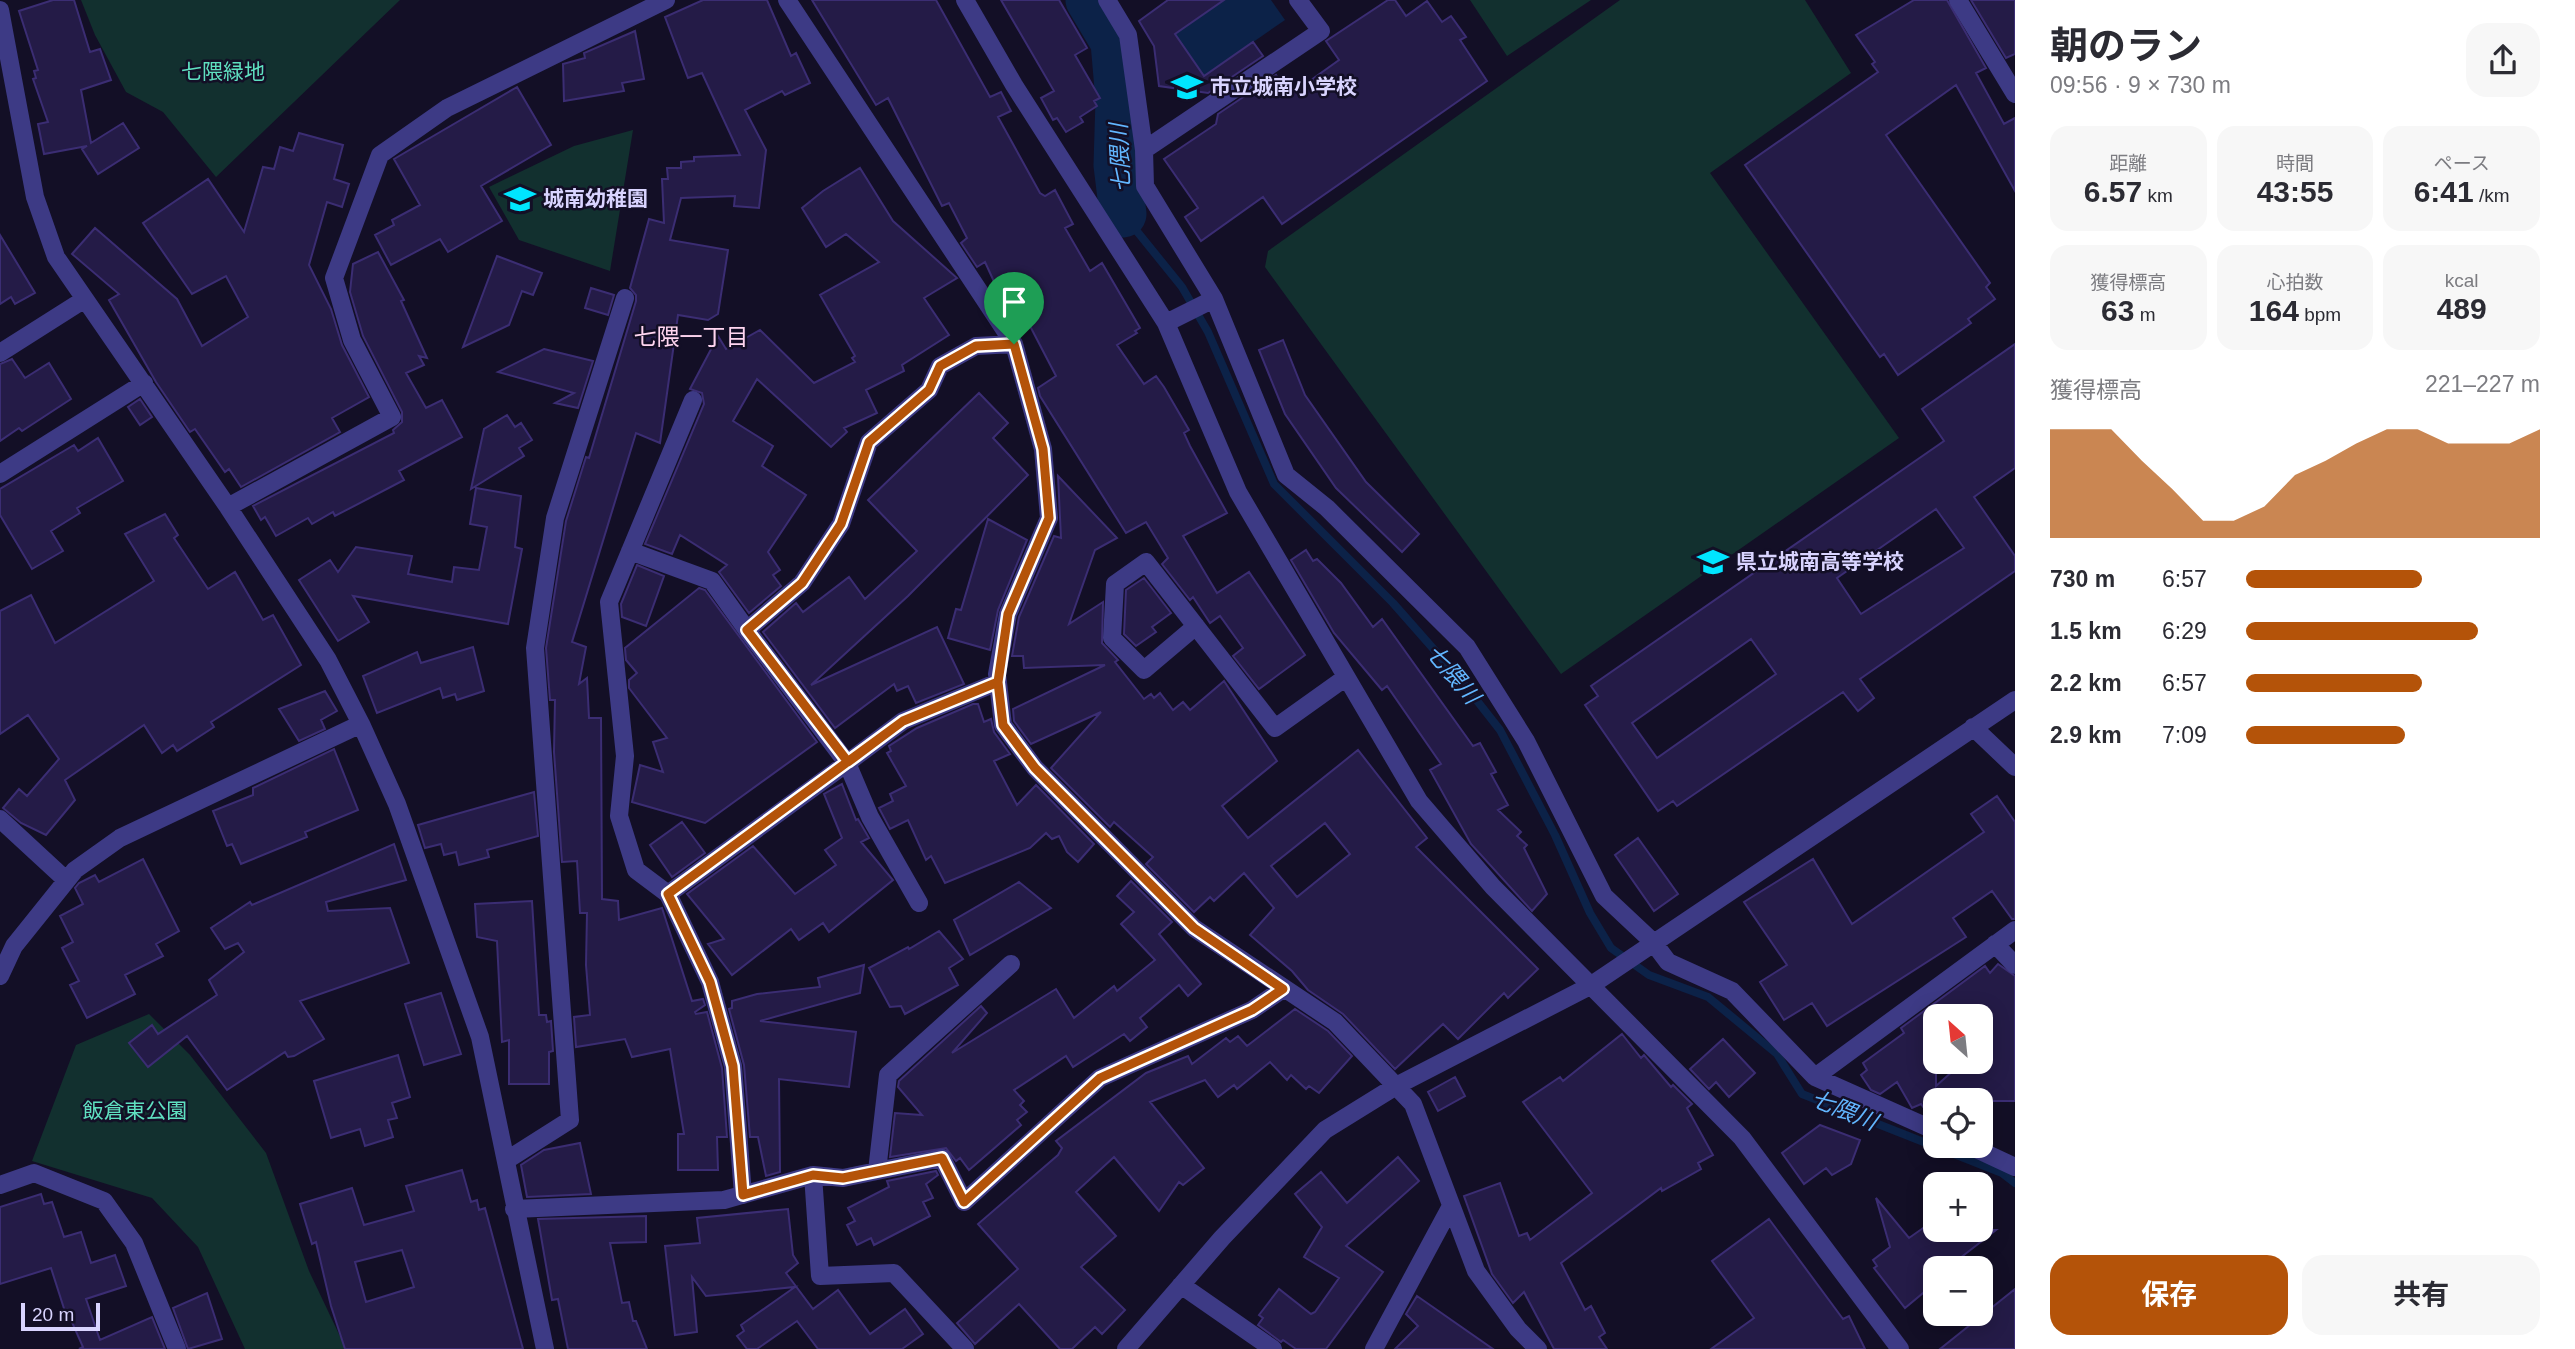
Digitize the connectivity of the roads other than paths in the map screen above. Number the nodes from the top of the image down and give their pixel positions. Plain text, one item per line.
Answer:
1 (666, 0) edge
2 (787, 0) edge
3 (965, 0) edge
4 (1107, 0) edge
5 (1298, 0) edge
6 (1958, 0) edge
7 (0, 10) edge
8 (2013, 88) edge
9 (1144, 150) junction
10 (625, 298) dead end
11 (85, 299) junction
12 (1208, 302) junction
13 (1173, 319) junction
14 (1014, 344) junction
15 (0, 352) edge
16 (144, 383) junction
17 (693, 400) dead end
18 (0, 474) edge
19 (228, 507) junction
20 (631, 551) junction
21 (1196, 626) junction
22 (747, 630) junction
23 (1345, 678) junction
24 (998, 682) junction
25 (2015, 700) edge
26 (361, 724) junction
27 (1973, 727) junction
28 (848, 762) junction
29 (2015, 767) edge
30 (0, 819) edge
31 (66, 880) junction
32 (668, 894) junction
33 (919, 903) dead end
34 (2015, 930) edge
35 (1995, 944) junction
36 (1646, 946) junction
37 (1011, 964) dead end
38 (2015, 965) edge
39 (0, 976) edge
40 (1590, 986) junction
41 (1283, 989) junction
42 (1815, 1077) junction
43 (1396, 1086) junction
44 (1923, 1125) edge
45 (1993, 1157) edge
46 (508, 1160) junction
47 (2015, 1167) edge
48 (877, 1171) junction
49 (813, 1175) junction
50 (0, 1185) edge
51 (743, 1195) junction
52 (1451, 1206) junction
53 (514, 1209) junction
54 (1181, 1285) junction
55 (177, 1349) edge
56 (545, 1349) edge
57 (965, 1349) edge
58 (1126, 1349) edge
59 (1273, 1349) edge
60 (1374, 1349) edge
61 (1538, 1349) edge
62 (1900, 1349) edge

1 - 19 street
2 - 14 street
3 - 13 street
4 - 9 street
5 - 9 street
6 - 8 street
7 - 11 street
9 - 12 street
10 - 46 street
11 - 15 street
11 - 16 street
12 - 13 street
12 - 36 street
13 - 23 street
14 - 22 street
14 - 24 street
16 - 18 street
16 - 19 street
17 - 20 street
19 - 26 street
20 - 22 street
20 - 32 street
21 - 21 street
21 - 23 street
22 - 28 street
23 - 40 street
24 - 28 street
24 - 41 street
25 - 27 street
26 - 31 street
26 - 46 street
27 - 29 street
27 - 36 street
28 - 32 street
28 - 33 street
30 - 31 street
31 - 39 street
32 - 51 street
34 - 35 street
35 - 38 street
35 - 42 street
36 - 40 street
36 - 42 street
37 - 48 street
40 - 43 street
40 - 62 street
41 - 43 street
41 - 48 street
42 - 44 street
43 - 52 street
43 - 54 street
45 - 47 street
46 - 53 street
48 - 49 street
49 - 51 street
49 - 57 street
50 - 55 street
51 - 53 street
52 - 60 street
52 - 61 street
53 - 56 street
54 - 58 street
54 - 59 street

